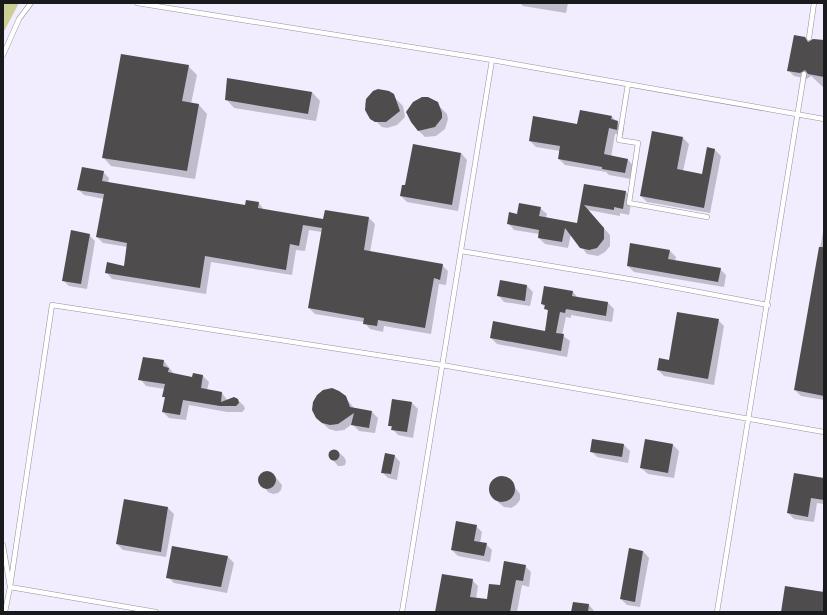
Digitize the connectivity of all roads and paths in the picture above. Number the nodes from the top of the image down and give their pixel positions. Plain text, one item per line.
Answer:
1 (31, 3) edge
2 (137, 3) edge
3 (814, 3) edge
4 (809, 38) dead end
5 (3, 56) edge
6 (492, 60) junction
7 (804, 74) dead end
8 (628, 84) junction
9 (799, 115) junction
10 (824, 119) edge
11 (707, 217) dead end
12 (461, 251) junction
13 (768, 305) junction
14 (442, 365) junction
15 (749, 418) junction
16 (824, 432) edge
17 (3, 545) edge
18 (10, 587) junction
19 (5, 612) edge
20 (156, 612) edge
21 (402, 612) edge
22 (718, 612) edge

1 - 5 lane
2 - 6 lane
3 - 4 lane
6 - 8 lane
6 - 12 lane
7 - 9 lane
8 - 9 lane
8 - 11 lane
9 - 10 lane
9 - 13 lane
12 - 13 lane
12 - 14 lane
13 - 15 lane
14 - 15 lane
14 - 18 lane
14 - 21 lane
15 - 16 lane
15 - 22 lane
17 - 18 lane
18 - 19 lane
18 - 20 lane

